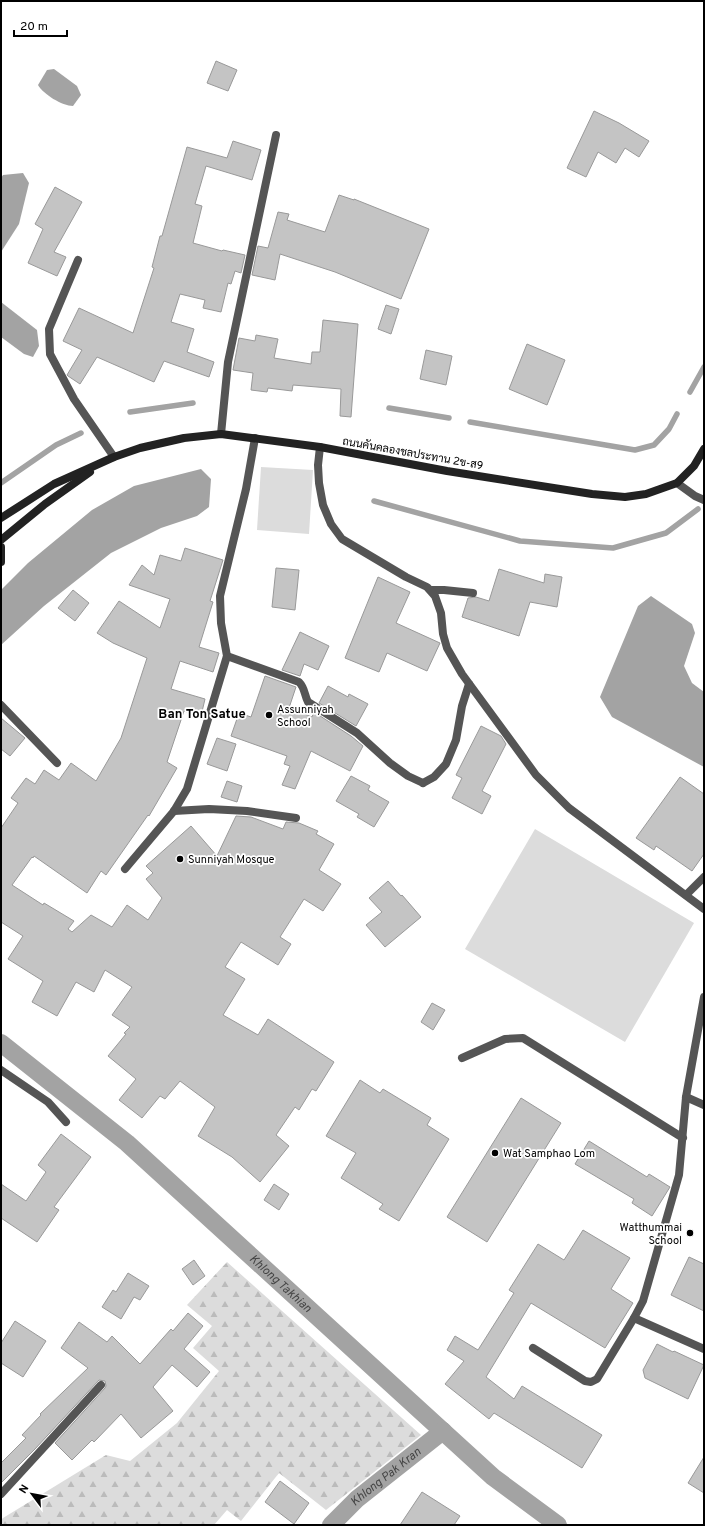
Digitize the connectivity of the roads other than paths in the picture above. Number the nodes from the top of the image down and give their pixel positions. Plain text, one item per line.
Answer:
1 (276, 135) dead end
2 (78, 260) dead end
3 (221, 434) junction
4 (255, 438) junction
5 (320, 447) junction
6 (704, 449) edge
7 (114, 457) junction
8 (103, 462) junction
9 (677, 483) junction
10 (704, 500) edge
11 (1, 518) edge
12 (1, 540) edge
13 (1, 547) edge
14 (1, 562) edge
15 (431, 590) junction
16 (472, 593) dead end
17 (227, 656) junction
18 (469, 684) junction
19 (1, 705) edge
20 (57, 763) dead end
21 (174, 811) junction
22 (296, 818) dead end
23 (125, 869) dead end
24 (704, 877) edge
25 (686, 894) junction
26 (704, 909) edge
27 (704, 997) edge
28 (462, 1058) dead end
29 (1, 1070) edge
30 (686, 1097) junction
31 (704, 1105) edge
32 (66, 1122) dead end
33 (683, 1138) junction
34 (634, 1318) junction
35 (533, 1348) dead end
36 (704, 1349) edge
37 (102, 1385) dead end
38 (1, 1494) edge

1 - 3 street
2 - 7 street
3 - 4 street, ถนนคันคลองชลประทาน 2ข-ส9
3 - 7 street, ถนนคันคลองชลประทาน 2ข-ส9
4 - 5 street, ถนนคันคลองชลประทาน 2ข-ส9
4 - 17 street
5 - 9 street, ถนนคันคลองชลประทาน 2ข-ส9
5 - 15 street
6 - 9 street, ถนนคันคลองชลประทาน 2ข-ส9
7 - 8 street, ถนนคันคลองชลประทาน 2ข-ส9
8 - 11 street, ถนนคันคลองชลประทาน 2ข-ส9
8 - 12 street, ถนนคันคลองชลประทาน 2ข-ส9
9 - 10 street
13 - 14 street
15 - 16 street
15 - 18 street
17 - 18 street
17 - 21 street
18 - 25 street
19 - 20 street
21 - 22 street
21 - 23 street
24 - 25 street
25 - 26 street
27 - 30 street
28 - 33 street
29 - 32 street
30 - 31 street
30 - 33 street
33 - 34 street
34 - 35 street
34 - 36 street
37 - 38 street

